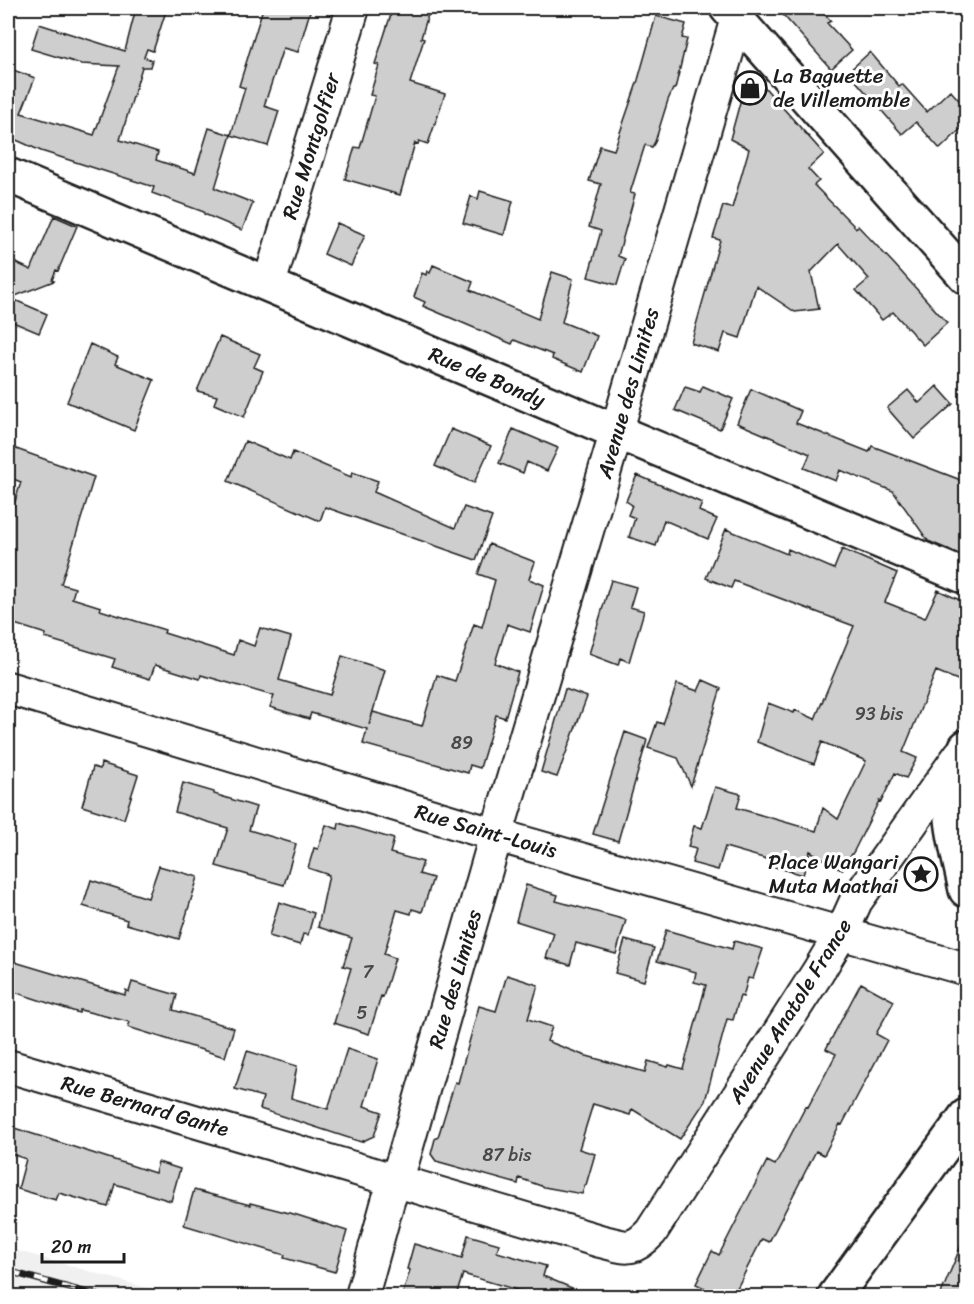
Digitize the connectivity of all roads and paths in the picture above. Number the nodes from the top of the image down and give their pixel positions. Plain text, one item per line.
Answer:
1 (353, 8) edge
2 (735, 11) edge
3 (8, 175) edge
4 (966, 277) edge
5 (269, 284) junction
6 (617, 432) junction
7 (966, 578) edge
8 (8, 688) edge
9 (966, 746) edge
10 (513, 778) joint
11 (496, 835) junction
12 (966, 890) edge
13 (842, 932) junction
14 (966, 969) edge
15 (8, 1066) edge
16 (966, 1116) edge
17 (396, 1180) junction
18 (634, 1247) joint
19 (362, 1296) edge
20 (836, 1296) edge

1 - 5 street, Rue Montgolfier
2 - 4 street
2 - 6 street, Avenue des Limites
3 - 5 street, Rue de Bondy
5 - 6 street, Rue de Bondy
6 - 7 street, Rue de Bondy
6 - 10 street, Avenue des Limites
8 - 11 street, Rue Saint-Louis
9 - 12 street, Avenue Anatole France
9 - 13 street, Avenue Anatole France
10 - 11 street, Rue des Limites
11 - 13 street, Rue Saint-Louis
11 - 17 street, Rue des Limites
13 - 14 street, Rue Saint-Louis
13 - 18 street, Avenue Anatole France
15 - 17 street, Rue Bernard Gante
16 - 20 street
17 - 18 street, Rue Bernard Gante
17 - 19 street

